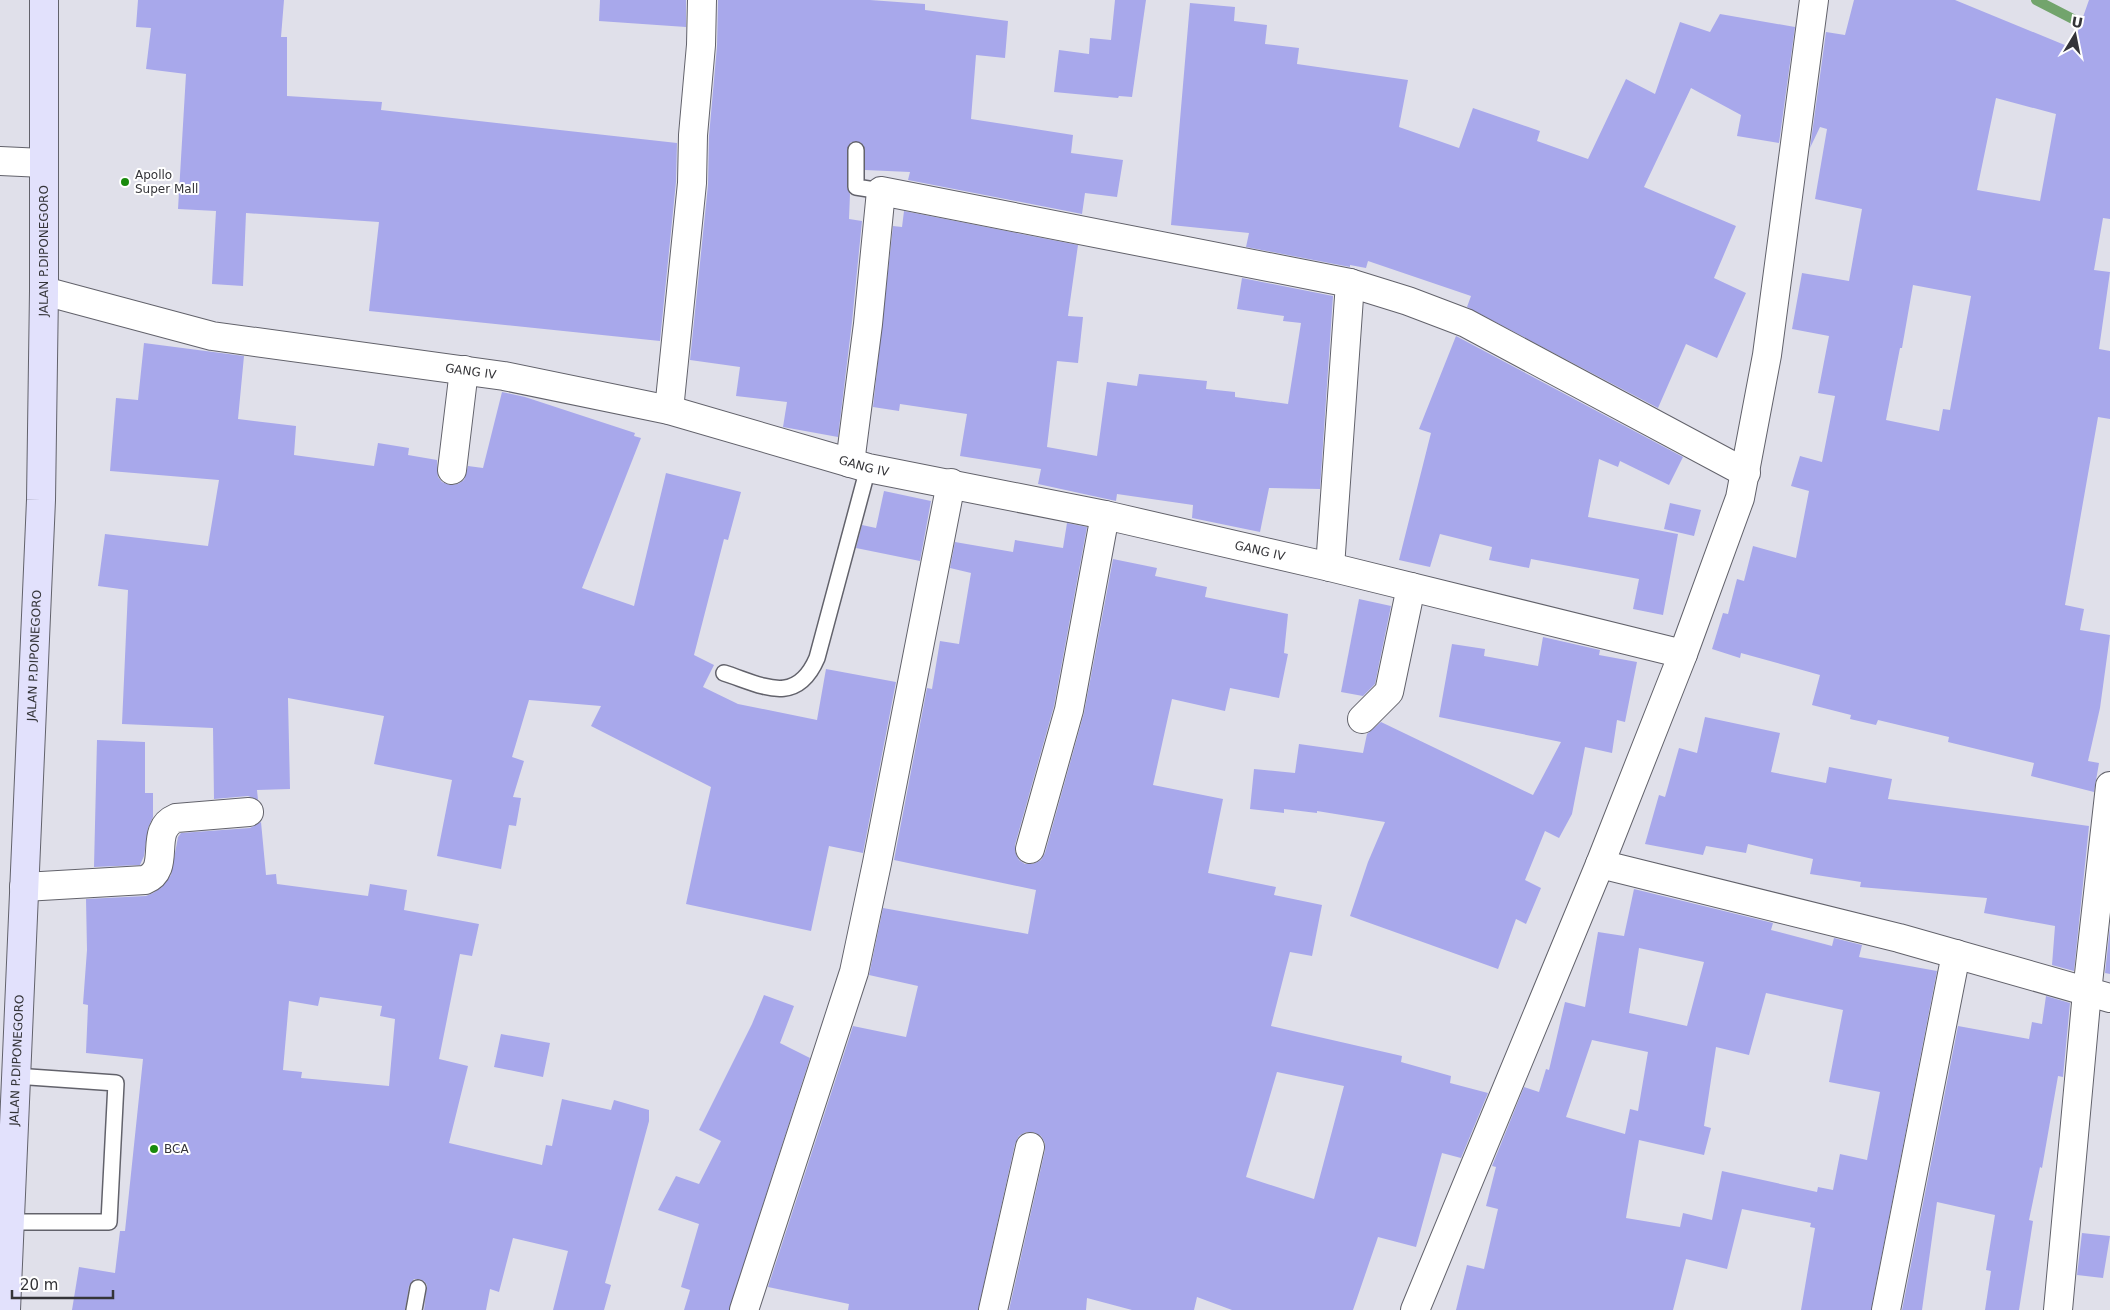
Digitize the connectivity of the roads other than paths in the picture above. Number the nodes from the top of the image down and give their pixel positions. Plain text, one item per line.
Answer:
1 (44, 0) edge
2 (702, 0) edge
3 (1814, 0) edge
4 (856, 150) dead end
5 (0, 161) edge
6 (43, 163) junction
7 (881, 191) junction
8 (1350, 283) junction
9 (44, 291) junction
10 (464, 370) junction
11 (669, 410) junction
12 (859, 465) junction
13 (452, 470) dead end
14 (1746, 473) junction
15 (951, 484) junction
16 (1105, 515) junction
17 (1330, 567) junction
18 (1411, 587) junction
19 (1683, 654) junction
20 (724, 673) dead end
21 (1362, 719) dead end
22 (2110, 786) edge
23 (249, 812) dead end
24 (1030, 849) dead end
25 (1600, 864) junction
26 (24, 888) junction
27 (1956, 954) junction
28 (2098, 995) edge
29 (15, 1076) junction
30 (1030, 1148) dead end
31 (11, 1222) junction
32 (418, 1288) dead end
33 (6, 1310) edge
34 (414, 1310) edge
35 (744, 1310) edge
36 (993, 1310) edge
37 (1415, 1310) edge
38 (1886, 1310) edge
39 (2058, 1310) edge

1 - 6 main road, JALAN P.DIPONEGORO
2 - 11 street
3 - 14 street
4 - 7 lane
5 - 6 street
6 - 9 main road, JALAN P.DIPONEGORO
7 - 8 street
7 - 12 street
8 - 14 street
8 - 17 street
9 - 10 street, GANG IV
9 - 26 main road, JALAN P.DIPONEGORO
10 - 11 street, GANG IV
10 - 13 street
11 - 12 street, GANG IV
12 - 15 street, GANG IV
12 - 20 lane
14 - 19 street
15 - 16 street, GANG IV
15 - 35 street
16 - 17 street, GANG IV
16 - 24 street
17 - 18 street, GANG IV
18 - 19 street, GANG IV
18 - 21 street
19 - 25 street
22 - 28 street
23 - 26 street
25 - 27 street
25 - 37 street
26 - 29 main road, JALAN P.DIPONEGORO
27 - 28 street
27 - 38 street
28 - 39 street
29 - 31 main road, JALAN P.DIPONEGORO
29 - 31 lane
30 - 36 street
31 - 33 main road, JALAN P.DIPONEGORO
32 - 34 lane

